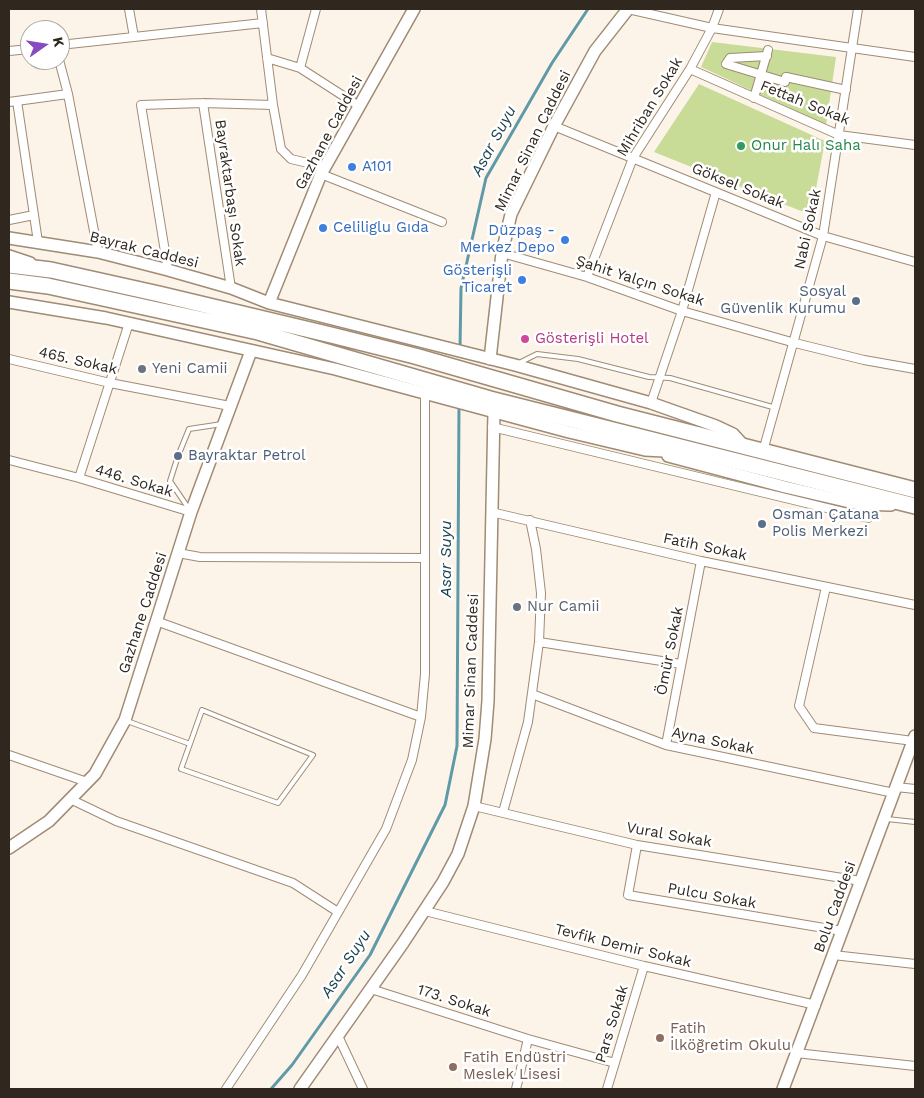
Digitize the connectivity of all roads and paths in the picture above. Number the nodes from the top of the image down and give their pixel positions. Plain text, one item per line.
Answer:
1 (129, 9) edge
2 (261, 9) edge
3 (316, 9) edge
4 (414, 9) edge
5 (628, 9) edge
6 (719, 9) edge
7 (858, 9) edge
8 (262, 23) junction
9 (712, 28) junction
10 (134, 37) junction
11 (70, 44) edge
12 (852, 50) junction
13 (915, 57) edge
14 (267, 58) junction
15 (300, 68) junction
16 (690, 69) junction
17 (62, 70) edge
18 (762, 75) junction
19 (846, 90) junction
20 (68, 94) junction
21 (754, 98) junction
22 (13, 102) edge
23 (203, 103) junction
24 (273, 105) junction
25 (359, 106) junction
26 (554, 126) junction
27 (839, 135) junction
28 (915, 145) edge
29 (633, 158) junction
30 (323, 170) junction
31 (716, 192) junction
32 (34, 216) junction
33 (9, 220) edge
34 (442, 222) dead end
35 (823, 236) junction
36 (9, 238) edge
37 (38, 242) junction
38 (98, 252) junction
39 (502, 253) junction
40 (9, 256) edge
41 (915, 262) edge
42 (9, 265) edge
43 (51, 270) junction
44 (168, 270) junction
45 (587, 277) junction
46 (9, 281) edge
47 (9, 286) edge
48 (48, 286) junction
49 (231, 288) junction
50 (9, 302) edge
51 (269, 303) junction
52 (682, 311) junction
53 (129, 323) junction
54 (795, 343) junction
55 (415, 349) junction
56 (251, 351) junction
57 (9, 359) edge
58 (490, 359) junction
59 (515, 365) junction
60 (915, 369) edge
61 (658, 377) junction
62 (110, 382) junction
63 (429, 394) junction
64 (651, 403) junction
65 (230, 406) junction
66 (490, 407) junction
67 (776, 408) junction
68 (224, 424) junction
69 (492, 427) junction
70 (744, 446) junction
71 (641, 450) junction
72 (763, 451) junction
73 (699, 453) junction
74 (9, 460) edge
75 (634, 462) junction
76 (79, 478) junction
77 (915, 490) edge
78 (913, 506) edge
79 (191, 512) junction
80 (491, 512) junction
81 (868, 518) dead end
82 (530, 520) junction
83 (178, 553) junction
84 (425, 558) junction
85 (701, 561) junction
86 (826, 587) junction
87 (915, 605) edge
88 (156, 621) junction
89 (539, 642) junction
90 (681, 664) junction
91 (532, 694) junction
92 (421, 717) junction
93 (125, 720) junction
94 (914, 738) edge
95 (190, 744) junction
96 (666, 745) junction
97 (9, 754) edge
98 (87, 782) junction
99 (915, 789) edge
100 (895, 790) junction
101 (70, 799) junction
102 (474, 806) junction
103 (503, 812) junction
104 (884, 819) junction
105 (915, 822) edge
106 (637, 845) junction
107 (9, 848) edge
108 (861, 881) junction
109 (425, 910) junction
110 (338, 912) junction
111 (842, 931) junction
112 (833, 955) junction
113 (915, 964) edge
114 (644, 966) junction
115 (371, 989) junction
116 (816, 1005) junction
117 (338, 1036) junction
118 (528, 1039) junction
119 (796, 1053) junction
120 (614, 1063) junction
121 (915, 1066) edge
122 (226, 1089) edge
123 (300, 1089) edge
124 (363, 1089) edge
125 (516, 1089) edge
126 (607, 1089) edge
127 (783, 1089) edge

1 - 10 street
2 - 8 street
3 - 15 street
4 - 25 main road, Gazhane Caddesi
5 - 9 street
5 - 26 main road, Mimar Sinan Caddesi
6 - 9 street, Mihriban Sokak
7 - 12 street, Nabi Sokak
8 - 10 street
8 - 14 street
9 - 12 street
9 - 16 street, Mihriban Sokak
10 - 11 street
12 - 13 street
12 - 19 street, Nabi Sokak
14 - 15 street
14 - 24 street
15 - 25 street
16 - 21 street, Fettah Sokak
16 - 29 street, Mihriban Sokak
17 - 20 street
18 - 18 street
18 - 19 street
18 - 21 street
19 - 27 street, Nabi Sokak
20 - 22 street
20 - 38 street
21 - 27 street, Fettah Sokak
22 - 32 street
23 - 24 street
23 - 44 street
23 - 49 street, Bayraktarbaşı Sokak
24 - 30 street
25 - 30 main road, Gazhane Caddesi
26 - 29 street, Göksel Sokak
26 - 39 main road, Mimar Sinan Caddesi
27 - 28 street, Fettah Sokak
27 - 35 street, Nabi Sokak
29 - 31 street, Göksel Sokak
29 - 45 street, Mihriban Sokak
30 - 34 street
30 - 51 main road, Gazhane Caddesi
31 - 35 street, Göksel Sokak
31 - 52 street
32 - 33 street
32 - 37 street
35 - 41 street, Göksel Sokak
35 - 54 street, Nabi Sokak
36 - 37 main road, Bayrak Caddesi
37 - 38 main road, Bayrak Caddesi
38 - 44 main road, Bayrak Caddesi
39 - 45 street, Şahit Yalçın Sokak
39 - 58 main road, Mimar Sinan Caddesi
40 - 43 main road
42 - 43 highway
43 - 55 highway
44 - 49 main road, Bayrak Caddesi
45 - 52 street, Şahit Yalçın Sokak
46 - 48 highway
47 - 48 main road
48 - 66 highway
49 - 51 main road, Bayrak Caddesi
50 - 53 main road
51 - 55 main road, Bayrak Caddesi
52 - 54 street, Şahit Yalçın Sokak
52 - 61 street
53 - 56 main road
53 - 62 street, 446. Sokak
54 - 60 street, Şahit Yalçın Sokak
54 - 67 street, Nabi Sokak
55 - 58 main road, Bayrak Caddesi
55 - 70 highway
56 - 63 main road
56 - 65 main road, Gazhane Caddesi
57 - 62 street, 465. Sokak
58 - 59 main road, Bayrak Caddesi
59 - 61 lane
59 - 64 main road, Bayrak Caddesi
61 - 64 street
61 - 67 lane
62 - 65 street, 465. Sokak
62 - 76 street, 446. Sokak
63 - 66 main road
63 - 84 street
64 - 70 main road, Bayrak Caddesi
65 - 68 main road, Gazhane Caddesi
66 - 69 main road, Mimar Sinan Caddesi
66 - 71 main road
66 - 73 highway
67 - 72 street, Nabi Sokak
68 - 79 main road, Gazhane Caddesi
68 - 79 lane
69 - 75 street
69 - 80 main road, Mimar Sinan Caddesi
70 - 72 highway
71 - 73 main road
71 - 75 street
71 - 78 main road
72 - 77 highway
73 - 78 highway
74 - 76 street
75 - 81 street
76 - 79 street, 446. Sokak
79 - 83 main road, Gazhane Caddesi
80 - 82 street, Fatih Sokak
80 - 102 main road, Mimar Sinan Caddesi
82 - 85 street, Fatih Sokak
82 - 89 street
83 - 84 street
83 - 88 main road, Gazhane Caddesi
84 - 92 street
85 - 86 street, Fatih Sokak
85 - 90 street, Ömür Sokak
86 - 87 street, Fatih Sokak
86 - 94 street
88 - 92 street
88 - 93 main road, Gazhane Caddesi
89 - 90 street
89 - 91 street
90 - 96 street, Ömür Sokak
91 - 96 street, Ayna Sokak
91 - 103 street
92 - 110 street
93 - 95 lane
93 - 98 main road, Gazhane Caddesi
94 - 100 main road, Bolu Caddesi
95 - 95 lane
96 - 100 street, Ayna Sokak
97 - 98 street
98 - 101 main road, Gazhane Caddesi
99 - 100 street, Ayna Sokak
100 - 104 main road, Bolu Caddesi
101 - 107 main road, Gazhane Caddesi
101 - 110 street
102 - 103 street, Vural Sokak
102 - 109 main road, Mimar Sinan Caddesi
103 - 106 street, Vural Sokak
104 - 105 lane
104 - 108 main road, Bolu Caddesi
106 - 108 street, Vural Sokak
106 - 111 street, Pulcu Sokak
108 - 111 main road, Bolu Caddesi
109 - 114 street, Tevfik Demir Sokak
109 - 115 main road, Mimar Sinan Caddesi
110 - 122 street
111 - 112 main road, Bolu Caddesi
112 - 113 street
112 - 116 main road, Bolu Caddesi
114 - 116 street, Tevfik Demir Sokak
114 - 120 street, Pars Sokak
115 - 117 main road, Mimar Sinan Caddesi
115 - 118 street, 173. Sokak
116 - 119 main road, Bolu Caddesi
117 - 123 main road, Mimar Sinan Caddesi
117 - 124 street
118 - 120 street, 173. Sokak
118 - 125 street
119 - 121 street
119 - 127 main road, Bolu Caddesi
120 - 126 street, Pars Sokak

